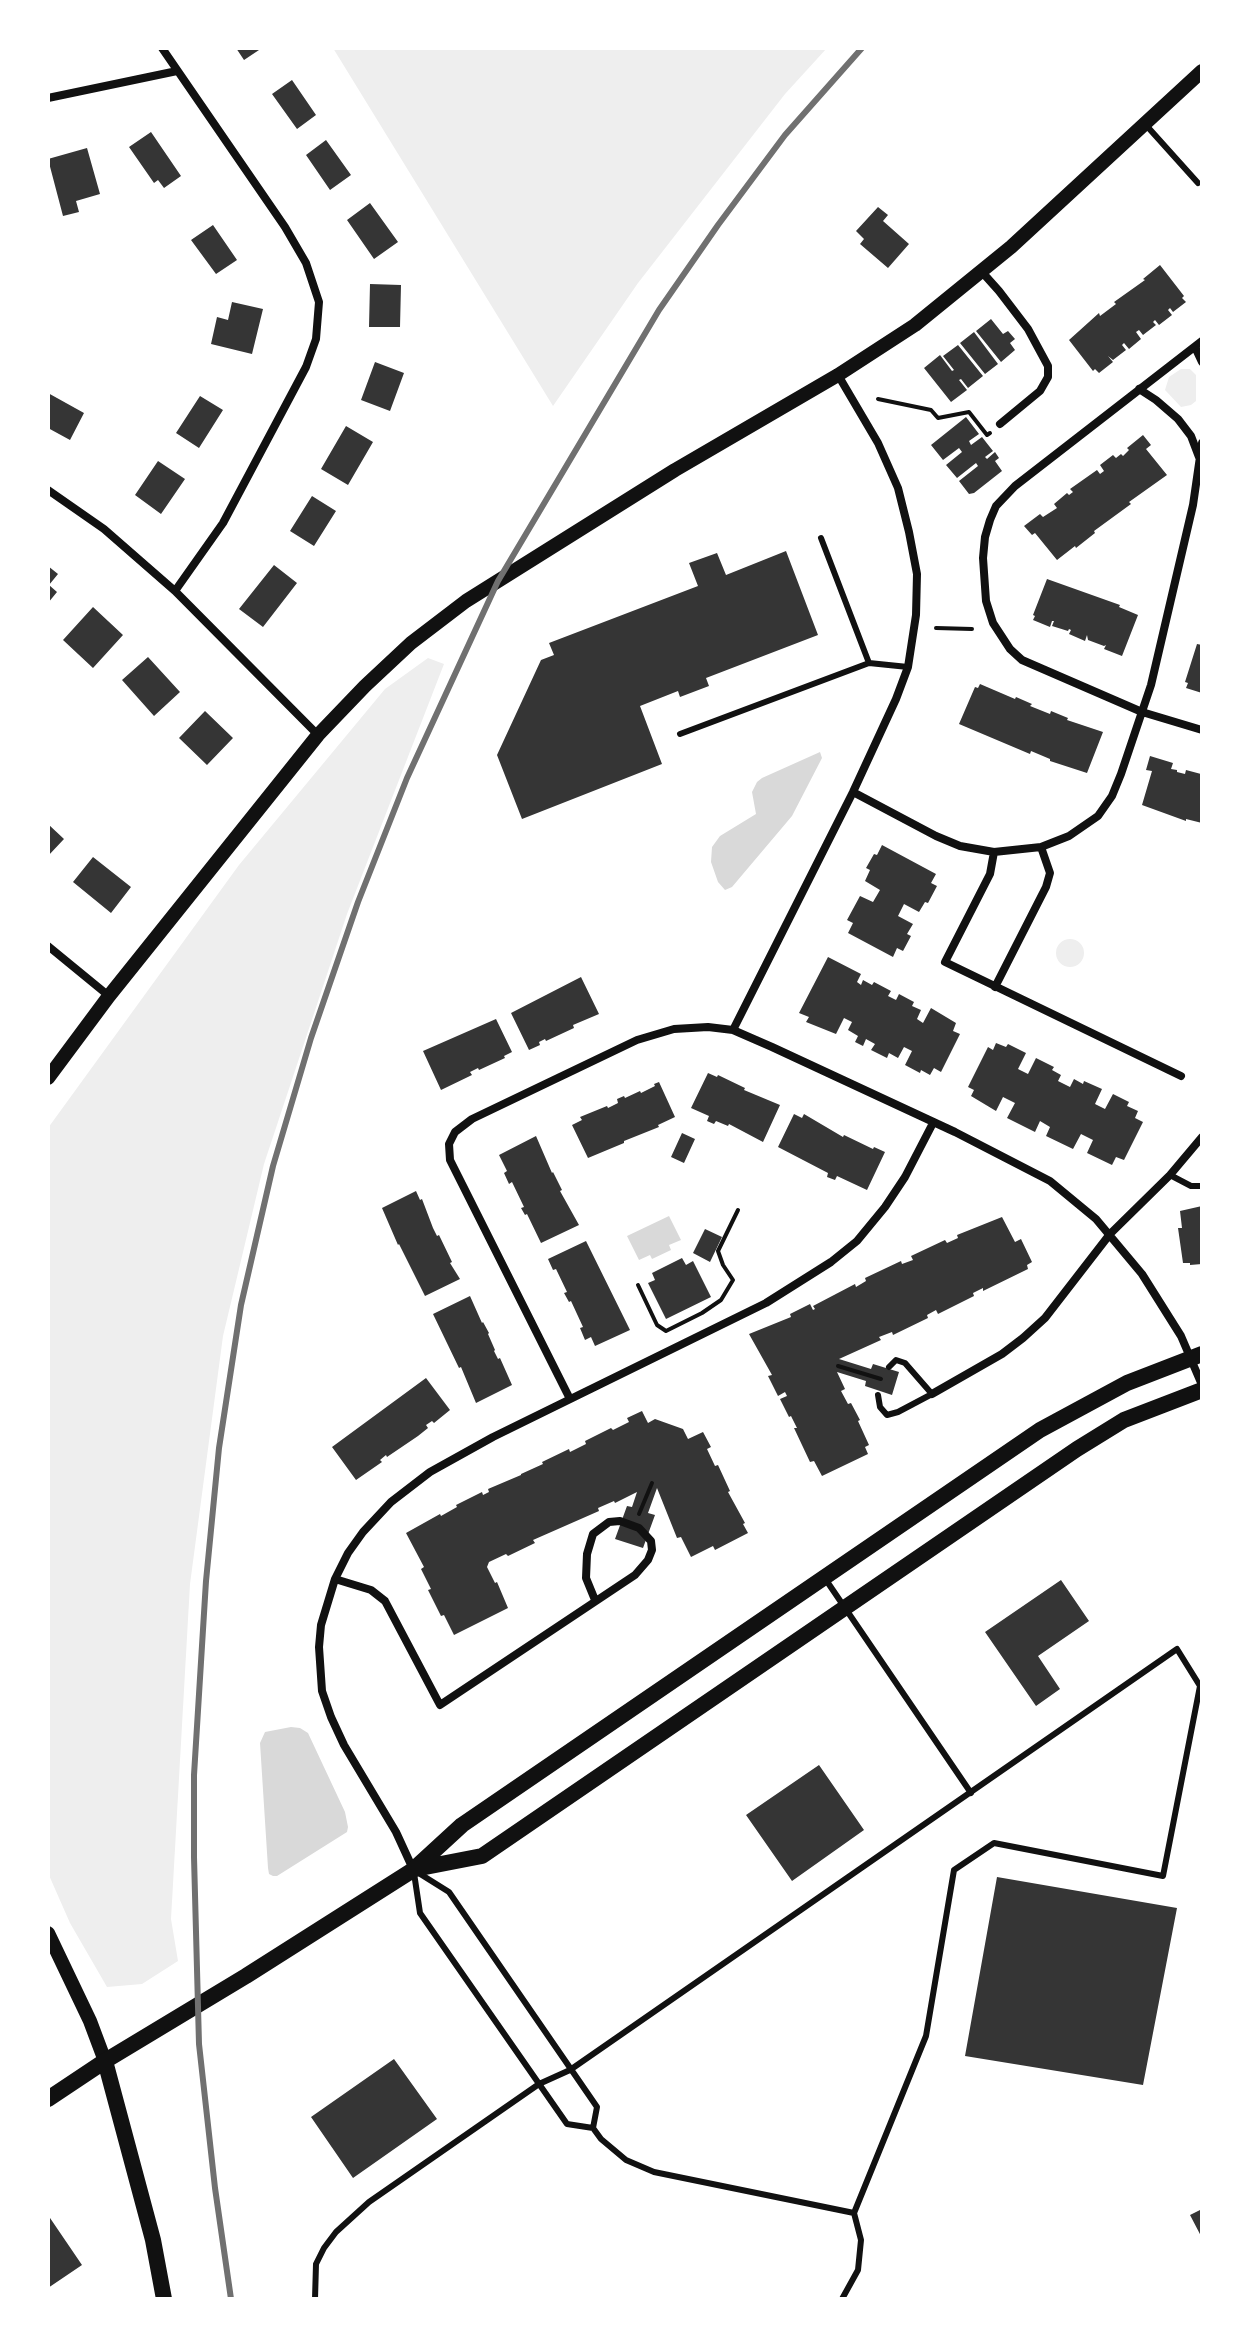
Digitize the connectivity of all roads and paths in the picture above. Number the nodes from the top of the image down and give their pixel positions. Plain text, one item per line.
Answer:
1 (162, 48) edge
2 (177, 71) junction
3 (1202, 71) edge
4 (48, 98) edge
5 (1145, 124) junction
6 (1198, 183) dead end
7 (982, 272) junction
8 (1198, 344) edge
9 (1202, 362) edge
10 (838, 375) junction
11 (1139, 389) junction
12 (878, 399) dead end
13 (1000, 424) joint
14 (1202, 443) edge
15 (1200, 458) junction
16 (48, 490) edge
17 (821, 538) dead end
18 (175, 591) junction
19 (936, 628) dead end
20 (972, 629) dead end
21 (869, 663) junction
22 (908, 667) junction
23 (1142, 712) junction
24 (1202, 730) edge
25 (680, 734) dead end
26 (318, 735) junction
27 (853, 792) junction
28 (1041, 847) junction
29 (994, 852) junction
30 (48, 946) edge
31 (995, 987) junction
32 (109, 996) junction
33 (733, 1030) junction
34 (1181, 1076) dead end
35 (48, 1078) edge
36 (933, 1123) junction
37 (1202, 1137) edge
38 (1170, 1175) junction
39 (1202, 1186) edge
40 (738, 1210) dead end
41 (1110, 1234) junction
42 (638, 1285) dead end
43 (1197, 1356) edge
44 (838, 1366) dead end
45 (889, 1367) dead end
46 (883, 1380) dead end
47 (1202, 1388) edge
48 (932, 1394) junction
49 (878, 1395) dead end
50 (570, 1399) junction
51 (652, 1483) dead end
52 (638, 1516) dead end
53 (824, 1577) junction
54 (335, 1579) junction
55 (595, 1600) junction
56 (845, 1608) junction
57 (971, 1793) junction
58 (413, 1870) junction
59 (48, 1933) edge
60 (105, 2061) junction
61 (570, 2070) junction
62 (539, 2084) junction
63 (48, 2099) edge
64 (593, 2128) junction
65 (854, 2213) junction
66 (164, 2299) edge
67 (315, 2299) edge
68 (842, 2299) edge

1 - 2 street
2 - 4 street
2 - 18 street
3 - 5 street
5 - 6 lane
5 - 7 street
7 - 10 street
7 - 13 street
8 - 9 street
8 - 11 street
10 - 22 street
10 - 26 street
11 - 15 street
11 - 23 street
12 - 13 path
14 - 15 street
15 - 23 street
16 - 18 street
17 - 21 lane
18 - 26 street
19 - 20 path
21 - 22 lane
21 - 25 lane
22 - 27 street
23 - 24 street
23 - 28 street
26 - 32 street
27 - 29 street
27 - 33 street
28 - 29 street
28 - 31 street
29 - 31 street
30 - 32 street
31 - 34 street
32 - 35 street
33 - 36 street
33 - 50 street
36 - 41 street
36 - 50 street
37 - 38 street
38 - 39 lane
38 - 41 street
40 - 42 path
41 - 43 street
41 - 48 street
43 - 47 street
43 - 53 main road
44 - 46 path
45 - 48 lane
47 - 56 main road
48 - 49 lane
50 - 54 street
51 - 52 path
53 - 56 lane
53 - 58 main road
54 - 55 street
54 - 58 street
55 - 55 street
56 - 57 lane
56 - 58 main road
57 - 61 lane
57 - 65 lane
58 - 60 main road
58 - 61 lane
58 - 62 lane
59 - 60 street
60 - 63 main road
60 - 66 main road
61 - 62 lane
61 - 64 lane
62 - 64 lane
62 - 67 lane
64 - 65 lane
65 - 68 lane

